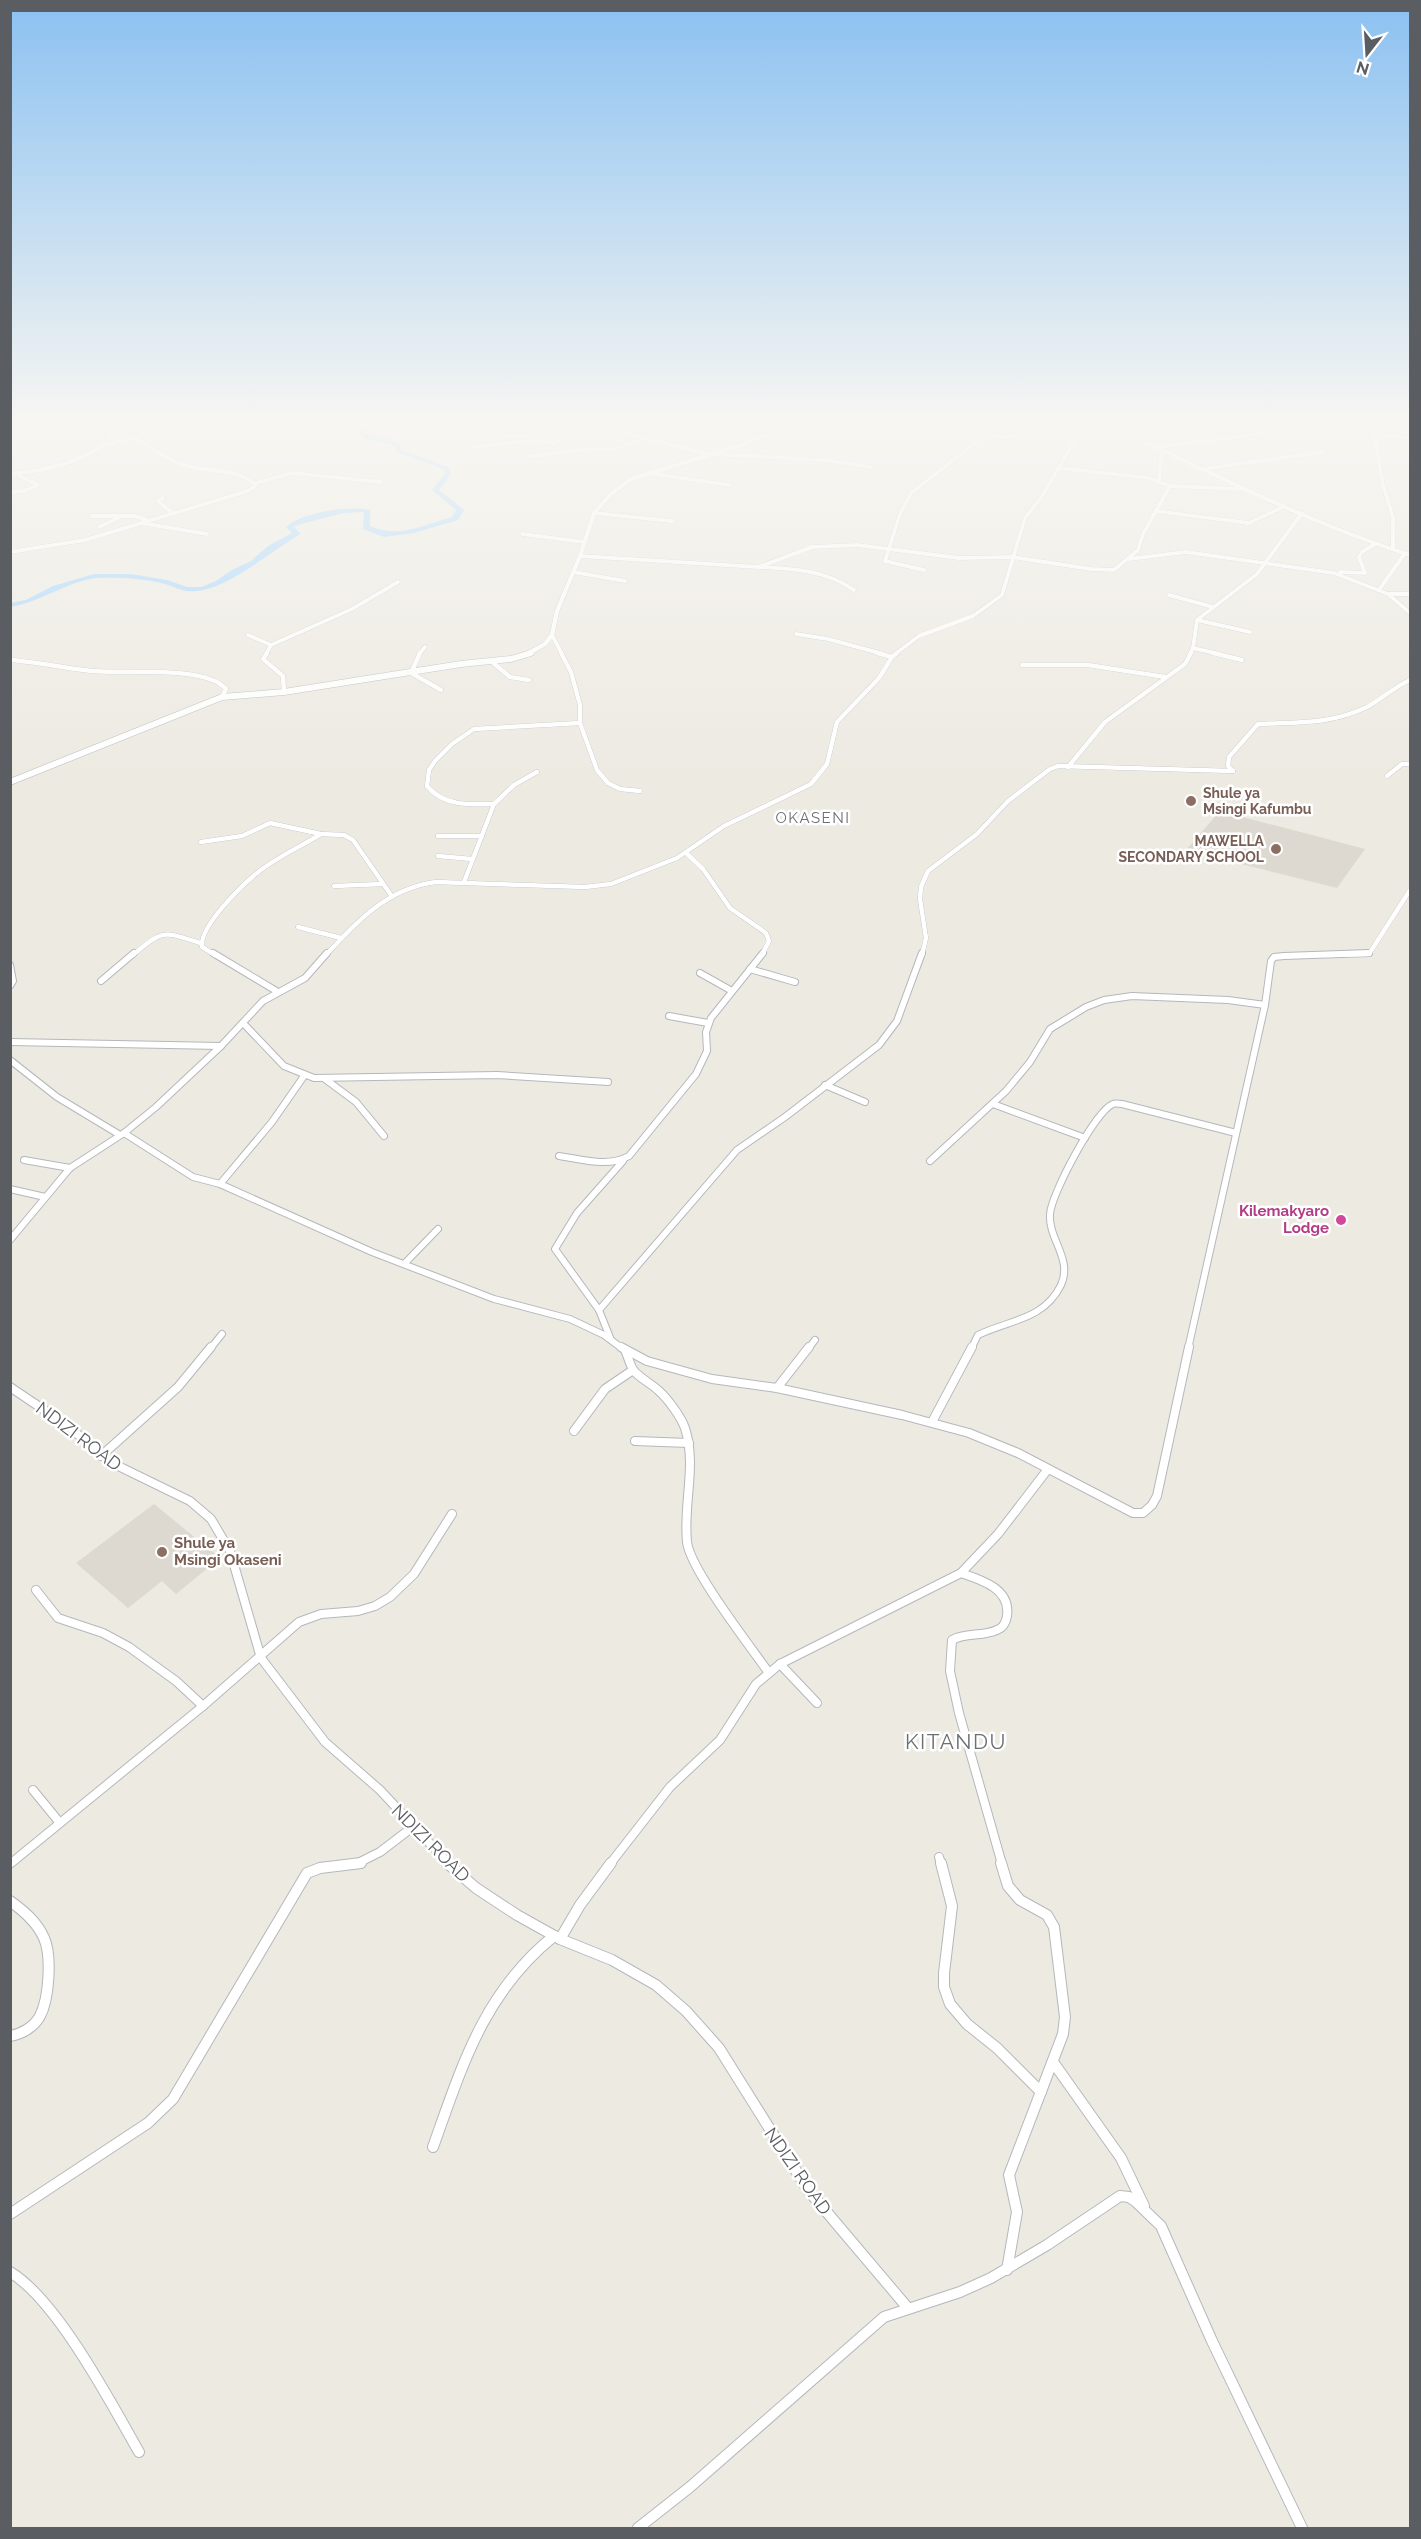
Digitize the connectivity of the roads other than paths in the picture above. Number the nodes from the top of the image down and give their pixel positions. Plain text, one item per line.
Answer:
1 (73, 542) edge
2 (584, 542) edge
3 (892, 542) edge
4 (1018, 542) edge
5 (1141, 542) edge
6 (1280, 542) edge
7 (1371, 542) edge
8 (1393, 542) edge
9 (1375, 544) junction
10 (891, 548) junction
11 (1393, 549) junction
12 (10, 552) edge
13 (1408, 554) edge
14 (580, 556) junction
15 (1012, 557) junction
16 (1129, 560) junction
17 (1265, 563) junction
18 (758, 567) junction
19 (924, 570) dead end
20 (573, 572) junction
21 (1334, 573) junction
22 (625, 581) dead end
23 (398, 582) dead end
24 (854, 590) dead end
25 (1379, 590) junction
26 (1388, 594) junction
27 (1410, 594) edge
28 (1169, 595) dead end
29 (1213, 607) junction
30 (1410, 613) edge
31 (1197, 620) junction
32 (1250, 632) dead end
33 (796, 634) dead end
34 (248, 635) dead end
35 (552, 635) junction
36 (271, 645) junction
37 (425, 647) dead end
38 (1193, 648) junction
39 (892, 657) junction
40 (10, 660) edge
41 (1242, 660) dead end
42 (491, 661) junction
43 (1022, 665) dead end
44 (411, 673) junction
45 (1165, 677) junction
46 (529, 680) dead end
47 (1410, 680) edge
48 (441, 690) dead end
49 (284, 692) junction
50 (222, 697) junction
51 (580, 723) junction
52 (1410, 764) edge
53 (1068, 767) junction
54 (537, 772) dead end
55 (1388, 776) dead end
56 (10, 782) edge
57 (640, 791) dead end
58 (494, 804) junction
59 (321, 834) junction
60 (438, 836) dead end
61 (482, 836) junction
62 (201, 842) dead end
63 (686, 853) junction
64 (438, 856) dead end
65 (472, 859) junction
66 (464, 882) junction
67 (383, 884) junction
68 (334, 886) dead end
69 (1410, 890) edge
70 (391, 894) junction
71 (298, 927) dead end
72 (340, 938) junction
73 (200, 943) junction
74 (10, 965) edge
75 (750, 969) junction
76 (700, 973) dead end
77 (101, 981) dead end
78 (795, 982) dead end
79 (10, 986) edge
80 (732, 991) junction
81 (278, 992) junction
82 (1265, 1005) junction
83 (669, 1016) dead end
84 (243, 1023) junction
85 (708, 1023) junction
86 (10, 1041) edge
87 (221, 1046) junction
88 (10, 1060) edge
89 (304, 1076) junction
90 (325, 1079) junction
91 (608, 1082) dead end
92 (825, 1085) junction
93 (865, 1102) dead end
94 (993, 1104) junction
95 (1236, 1133) junction
96 (122, 1134) junction
97 (384, 1136) dead end
98 (1084, 1138) junction
99 (559, 1156) dead end
100 (626, 1159) junction
101 (24, 1160) dead end
102 (930, 1161) dead end
103 (70, 1168) junction
104 (220, 1184) junction
105 (10, 1189) edge
106 (45, 1197) junction
107 (438, 1229) dead end
108 (10, 1240) edge
109 (405, 1263) junction
110 (599, 1310) junction
111 (222, 1334) dead end
112 (611, 1340) junction
113 (815, 1340) dead end
114 (625, 1350) junction
115 (633, 1370) junction
116 (10, 1387) edge
117 (777, 1388) junction
118 (932, 1422) junction
119 (574, 1431) dead end
120 (635, 1441) dead end
121 (690, 1443) junction
122 (102, 1456) junction
123 (1048, 1469) junction
124 (452, 1514) dead end
125 (961, 1573) junction
126 (36, 1590) dead end
127 (261, 1658) junction
128 (780, 1664) junction
129 (769, 1673) junction
130 (817, 1703) dead end
131 (203, 1706) junction
132 (33, 1790) dead end
133 (60, 1823) junction
134 (414, 1826) junction
135 (939, 1857) dead end
136 (10, 1864) edge
137 (10, 1901) edge
138 (557, 1937) junction
139 (10, 2036) edge
140 (1053, 2062) junction
141 (1041, 2092) junction
142 (433, 2147) dead end
143 (1144, 2208) junction
144 (10, 2214) edge
145 (1007, 2271) junction
146 (10, 2272) edge
147 (907, 2307) junction
148 (139, 2452) dead end
149 (638, 2529) edge
150 (1302, 2529) edge

1 - 12 street
2 - 14 street
3 - 10 street
4 - 15 street
5 - 16 street
6 - 17 street
7 - 9 street
8 - 11 street
9 - 11 street
9 - 21 street
10 - 15 street
10 - 18 street
10 - 19 street
11 - 13 street
13 - 25 street
14 - 18 street
14 - 20 street
15 - 16 street
15 - 39 street
16 - 17 street
17 - 21 street
17 - 29 street
18 - 24 street
20 - 22 street
20 - 35 street
21 - 25 street
23 - 36 street
25 - 26 street
26 - 27 street
26 - 30 street
28 - 29 street
29 - 31 street
31 - 32 street
31 - 38 street
33 - 39 street
34 - 36 street
35 - 42 street
35 - 51 street
36 - 49 street
37 - 44 street
38 - 41 street
38 - 45 street
39 - 63 street
40 - 50 street
42 - 44 street
42 - 46 street
43 - 45 street
44 - 48 street
44 - 49 street
45 - 53 street
47 - 53 street
49 - 50 street
50 - 56 street
51 - 57 street
51 - 58 street
52 - 55 street
53 - 92 street
54 - 58 street
58 - 61 street
59 - 62 street
59 - 67 street
59 - 73 street
60 - 61 street
61 - 65 street
63 - 66 street
63 - 75 street
64 - 65 street
65 - 66 street
66 - 70 street
67 - 68 street
67 - 70 street
69 - 82 street
70 - 72 street
71 - 72 street
72 - 81 street
73 - 77 street
73 - 81 street
74 - 79 street
75 - 78 street
75 - 80 street
76 - 80 street
80 - 85 street
81 - 84 street
82 - 94 street
82 - 95 street
83 - 85 street
84 - 87 street
84 - 89 street
85 - 100 street
86 - 87 street
87 - 96 street
88 - 96 street
89 - 90 street
89 - 104 street
90 - 91 street
90 - 97 street
92 - 93 street
92 - 110 street
94 - 98 street
94 - 102 street
95 - 98 street
95 - 123 street
96 - 103 street
96 - 104 street
98 - 118 street
99 - 100 street
100 - 110 street
101 - 103 street
103 - 106 street
104 - 109 street
105 - 106 street
106 - 108 street
107 - 109 street
109 - 112 street
110 - 112 street
111 - 122 street
112 - 114 street
113 - 117 street
114 - 115 street
114 - 117 street
115 - 119 street
115 - 121 street
116 - 122 street, NDIZI ROAD
117 - 118 street
118 - 123 street
120 - 121 street
121 - 129 street
122 - 127 street, NDIZI ROAD
123 - 125 street
124 - 127 street
125 - 128 street
125 - 140 street
126 - 131 street
127 - 131 street
127 - 134 street, NDIZI ROAD
128 - 129 street
128 - 130 street
129 - 138 street
131 - 133 street
132 - 133 street
133 - 136 street
134 - 138 street, NDIZI ROAD
134 - 144 street
135 - 141 street
137 - 139 street
138 - 142 street
138 - 147 street, NDIZI ROAD
140 - 141 street
140 - 143 street
141 - 145 street
143 - 145 street
143 - 150 street
145 - 147 street
146 - 148 street
147 - 149 street

